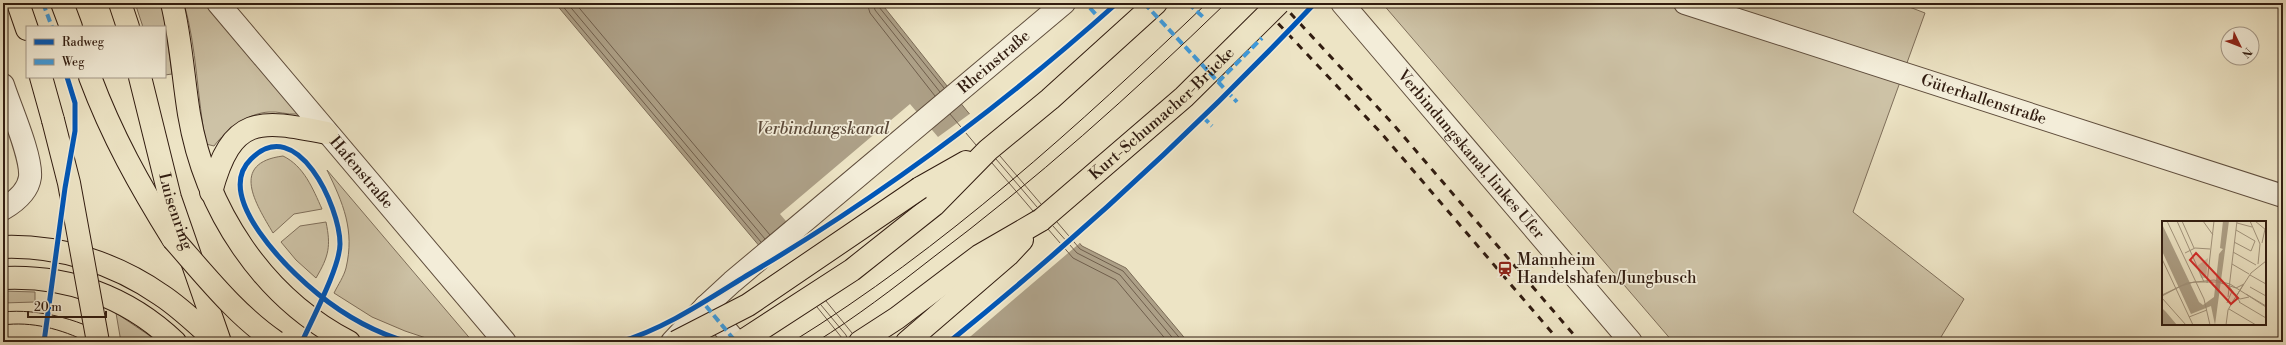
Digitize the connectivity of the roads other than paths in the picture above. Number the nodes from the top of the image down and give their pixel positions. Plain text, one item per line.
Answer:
1 (18, 3) edge
2 (62, 3) edge
3 (120, 3) edge
4 (172, 3) edge
5 (218, 3) edge
6 (1064, 3) edge
7 (1156, 3) edge
8 (1279, 3) edge
9 (1342, 3) edge
10 (1684, 3) edge
11 (26, 26) edge
12 (71, 26) edge
13 (128, 26) edge
14 (41, 78) edge
15 (90, 78) edge
16 (140, 78) edge
17 (3, 85) edge
18 (327, 133) junction
19 (988, 150) junction
20 (211, 192) junction
21 (2283, 196) edge
22 (3, 210) edge
23 (1041, 220) junction
24 (3, 247) edge
25 (3, 278) edge
26 (704, 308) junction
27 (98, 342) edge
28 (175, 342) edge
29 (218, 342) edge
30 (276, 342) edge
31 (349, 342) edge
32 (505, 342) edge
33 (672, 342) edge
34 (676, 342) edge
35 (694, 342) edge
36 (736, 342) edge
37 (742, 342) edge
38 (860, 342) edge
39 (907, 342) edge
40 (1631, 342) edge

1 - 11 main road
2 - 12 main road
3 - 13 main road
4 - 20 main road
5 - 18 street, Hafenstraße
6 - 26 street, Rheinstraße
7 - 19 main road
8 - 23 main road, Kurt-Schumacher-Brücke, bridge
9 - 40 street, Verbindungskanal, linkes Ufer
10 - 21 street, Güterhallenstraße
14 - 27 main road, bridge
15 - 30 main road, bridge
16 - 29 main road, Luisenring
17 - 22 street
18 - 20 main road
18 - 32 street, Hafenstraße
19 - 34 main road, bridge
19 - 37 main road
20 - 31 main road
23 - 38 main road
23 - 39 main road
24 - 29 main road
25 - 28 main road
26 - 33 street
26 - 35 street
26 - 36 street

